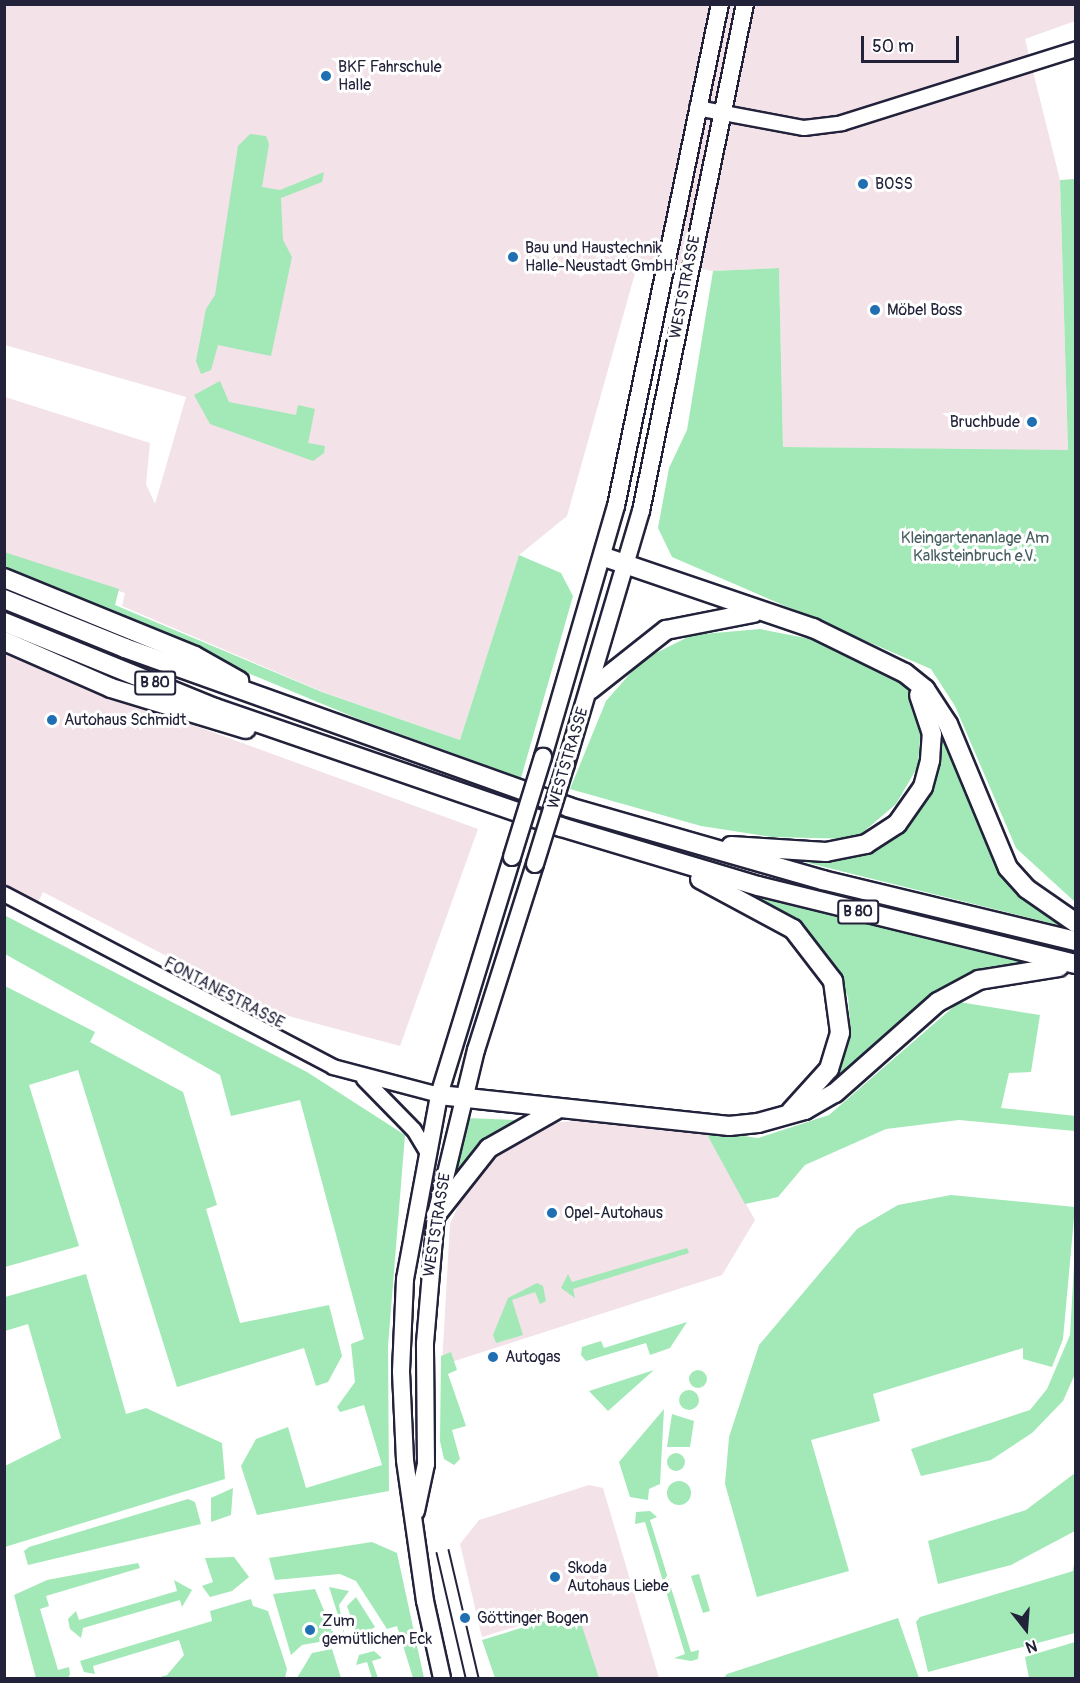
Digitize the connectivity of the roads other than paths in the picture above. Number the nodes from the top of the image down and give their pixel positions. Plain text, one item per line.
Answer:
1 (720, 4) edge
2 (745, 4) edge
3 (1076, 49) edge
4 (697, 108) junction
5 (721, 114) junction
6 (604, 557) junction
7 (627, 564) junction
8 (4, 578) edge
9 (4, 599) edge
10 (761, 612) junction
11 (4, 622) edge
12 (4, 641) edge
13 (905, 673) junction
14 (590, 690) junction
15 (285, 707) junction
16 (307, 741) junction
17 (688, 842) junction
18 (642, 852) junction
19 (4, 894) edge
20 (1076, 923) edge
21 (1076, 941) edge
22 (1076, 965) edge
23 (363, 1077) junction
24 (439, 1095) junction
25 (462, 1100) junction
26 (558, 1109) junction
27 (787, 1114) junction
28 (426, 1150) junction
29 (436, 1215) junction
30 (416, 1512) junction
31 (442, 1678) edge

1 - 4 main road, WESTSTRASSE
2 - 5 main road, WESTSTRASSE
3 - 5 street
4 - 5 street
4 - 6 main road, WESTSTRASSE
5 - 7 main road, WESTSTRASSE
6 - 7 highway
6 - 24 main road, WESTSTRASSE, bridge
7 - 10 highway
7 - 14 main road, WESTSTRASSE
8 - 15 highway
9 - 15 highway, B 80
10 - 13 highway
10 - 14 highway
11 - 16 highway, B 80
12 - 16 highway
13 - 17 highway
13 - 20 highway
14 - 25 main road, WESTSTRASSE, bridge
15 - 17 highway, B 80
16 - 18 highway, B 80
17 - 21 highway, B 80
18 - 22 highway, B 80
18 - 27 highway
19 - 23 street, FONTANESTRASSE
22 - 27 highway
23 - 24 street, FONTANESTRASSE
23 - 28 street
24 - 25 highway
24 - 28 main road, WESTSTRASSE
25 - 26 highway
25 - 29 main road, WESTSTRASSE
26 - 27 highway
26 - 29 highway
28 - 30 main road, WESTSTRASSE
29 - 30 main road, WESTSTRASSE
30 - 31 main road, WESTSTRASSE

